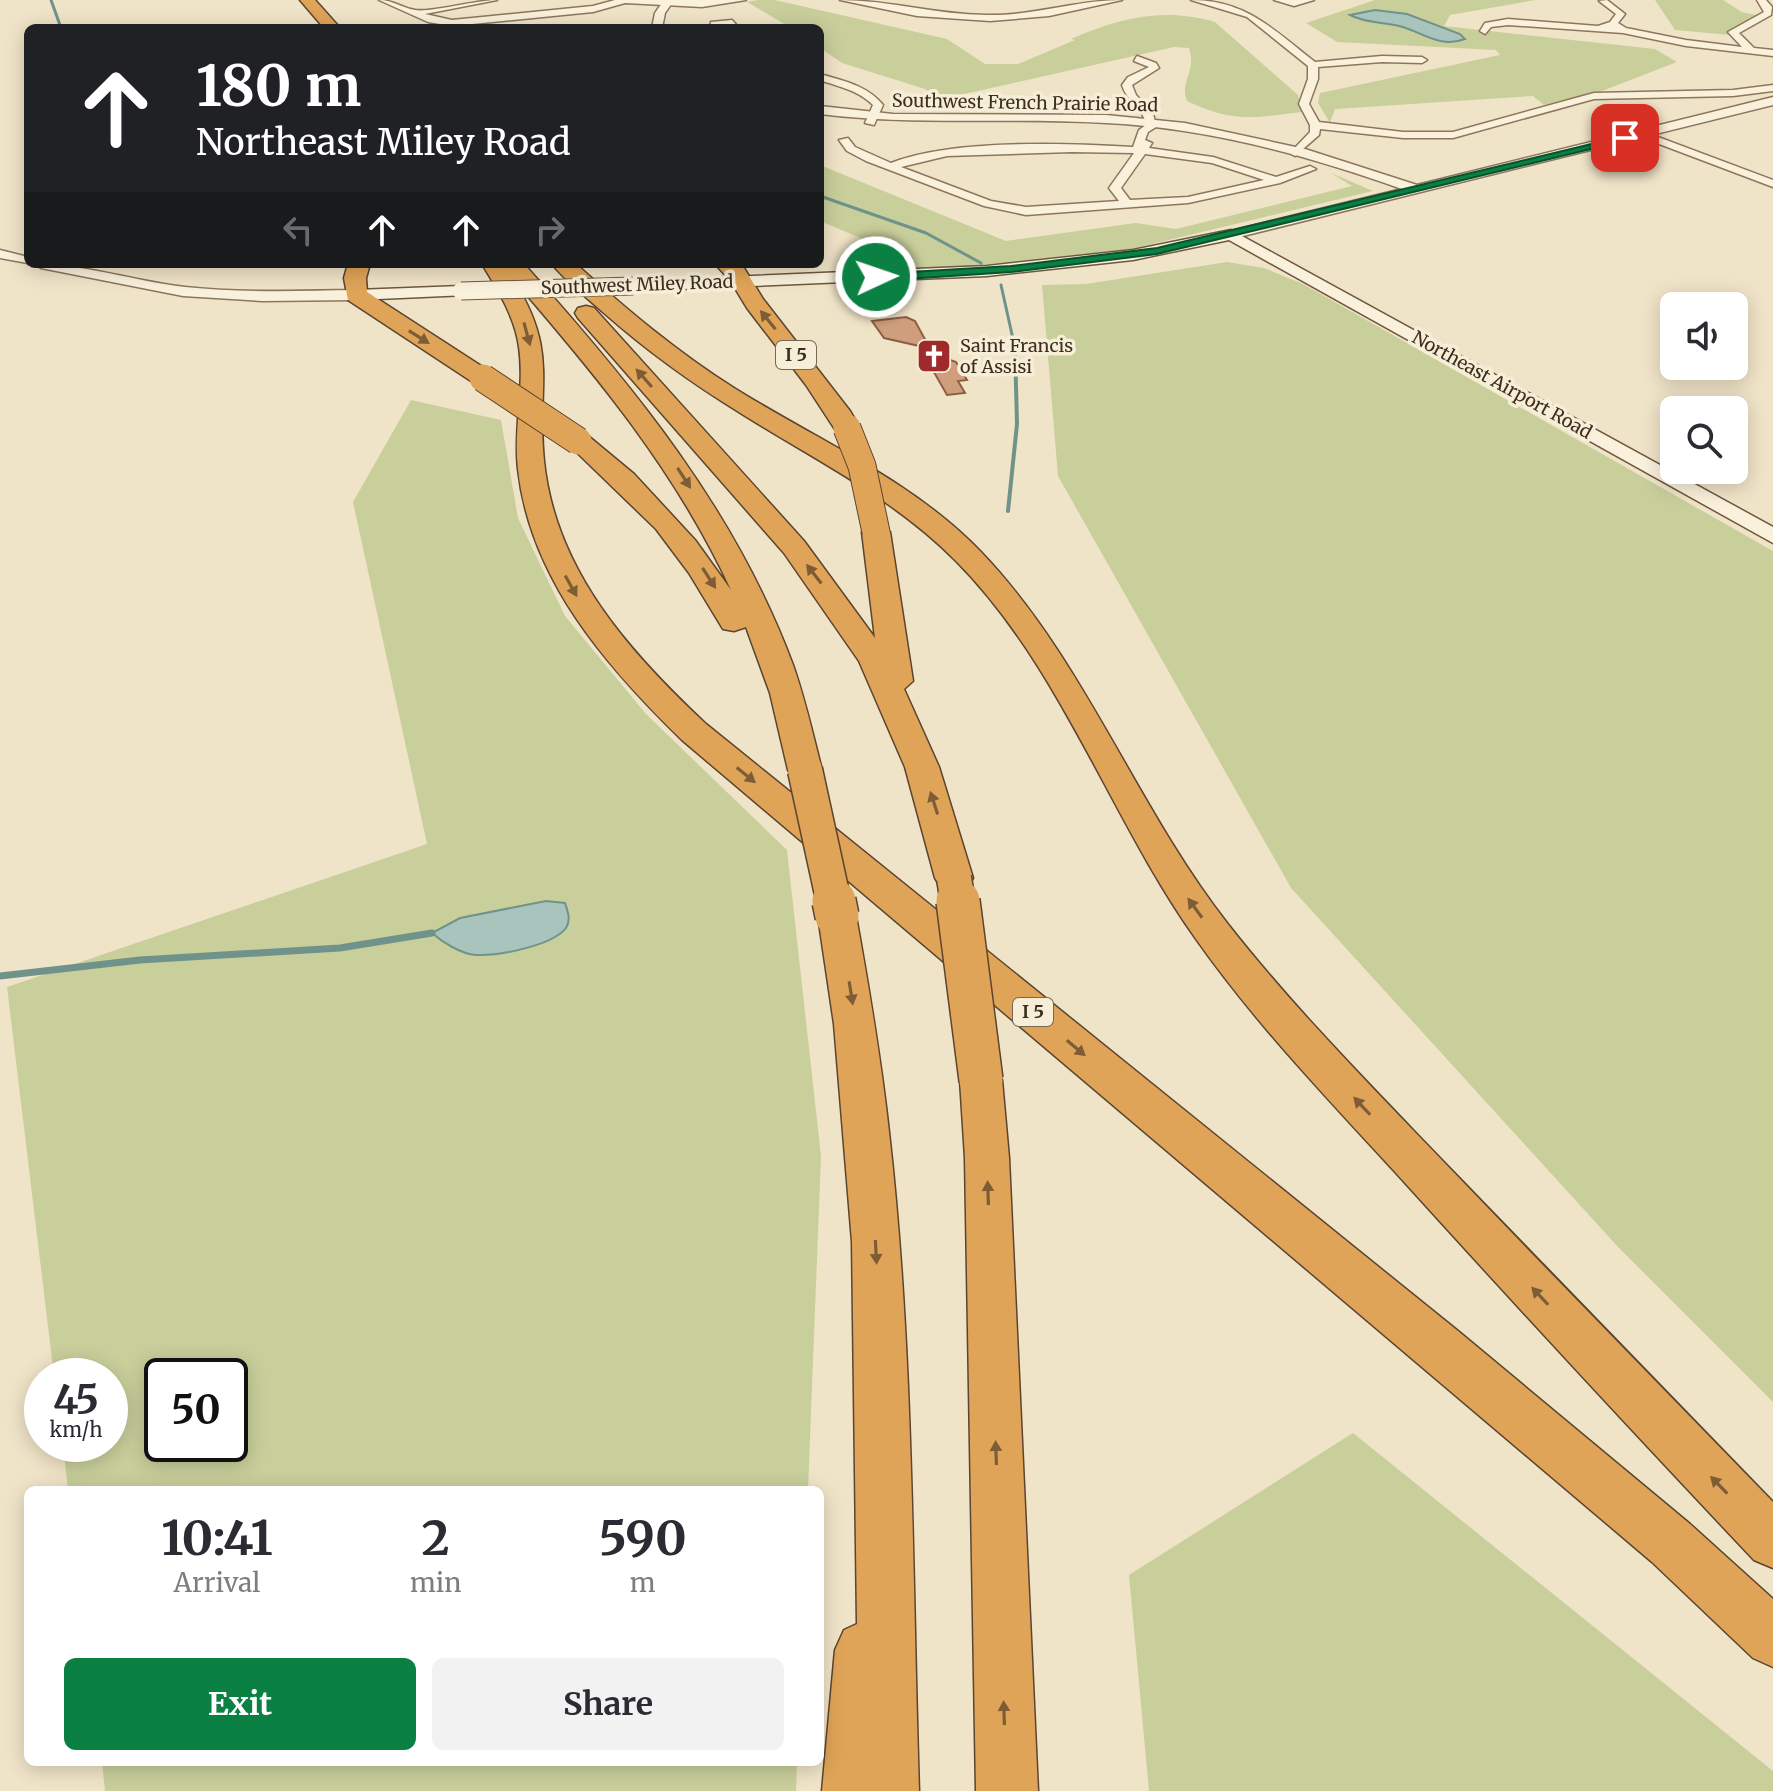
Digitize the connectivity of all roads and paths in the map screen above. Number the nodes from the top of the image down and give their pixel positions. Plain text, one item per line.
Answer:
1 (383, 0) edge
2 (493, 0) edge
3 (621, 0) edge
4 (742, 0) edge
5 (844, 0) edge
6 (1118, 0) edge
7 (1195, 0) edge
8 (1203, 0) edge
9 (1278, 0) edge
10 (1310, 0) edge
11 (1761, 0) edge
12 (1603, 1) edge
13 (309, 2) edge
14 (662, 2) edge
15 (702, 4) junction
16 (412, 14) junction
17 (328, 24) edge
18 (648, 24) edge
19 (658, 24) edge
20 (716, 24) edge
21 (1618, 27) junction
22 (1485, 31) dead end
23 (1751, 50) junction
24 (1773, 53) edge
25 (1137, 59) dead end
26 (1422, 60) dead end
27 (1313, 65) junction
28 (824, 78) edge
29 (1773, 88) edge
30 (1773, 101) edge
31 (824, 111) edge
32 (824, 116) edge
33 (872, 120) junction
34 (1152, 125) junction
35 (1315, 125) junction
36 (1642, 134) junction
37 (844, 140) dead end
38 (1140, 151) junction
39 (1297, 151) junction
40 (892, 167) junction
41 (1310, 169) dead end
42 (1276, 181) junction
43 (1773, 184) edge
44 (1413, 188) junction
45 (1392, 193) junction
46 (1128, 206) junction
47 (1231, 235) junction
48 (1157, 251) junction
49 (0, 254) edge
50 (24, 260) edge
51 (1283, 263) junction
52 (63, 268) edge
53 (358, 268) edge
54 (495, 268) edge
55 (515, 268) edge
56 (546, 268) edge
57 (568, 268) edge
58 (730, 268) edge
59 (745, 282) junction
60 (356, 295) junction
61 (1769, 530) edge
62 (905, 727) junction
63 (795, 732) junction
64 (881, 1440) junction
65 (1773, 1541) edge
66 (1773, 1638) edge
67 (853, 1791) edge
68 (888, 1791) edge
69 (1007, 1791) edge

1 - 16 street
2 - 16 street
3 - 14 street
3 - 16 street
4 - 15 street
5 - 6 street
7 - 8 street
8 - 27 street
9 - 10 street
11 - 23 street
12 - 21 street
13 - 17 highway
14 - 15 street
14 - 18 street
14 - 19 street
15 - 20 street
21 - 22 street
21 - 23 street
23 - 24 street
25 - 34 street
26 - 27 street
27 - 35 street
28 - 33 street
29 - 35 street
30 - 36 street
31 - 33 street, Southwest French Prairie Road
32 - 33 street, Southwest French Prairie Road
33 - 34 street, Southwest French Prairie Road
34 - 38 street
34 - 39 street, Southwest French Prairie Road
35 - 39 street
36 - 43 street
36 - 44 street
37 - 40 street
38 - 40 street
38 - 42 street
38 - 46 street
39 - 44 street, Southwest French Prairie Road
39 - 45 street, Southwest French Prairie Road
40 - 46 street
41 - 42 street
42 - 46 street
44 - 45 street
45 - 47 street
47 - 48 main road
47 - 51 main road, Northeast Airport Road
48 - 51 main road
48 - 59 main road, Southwest Miley Road
49 - 50 street
51 - 61 main road, Northeast Airport Road
52 - 60 street
53 - 60 highway
54 -> 66 highway, I 5
55 -> 63 highway
62 -> 56 highway, I 5
65 -> 57 highway
58 - 59 highway, I 5
59 - 60 main road, Southwest Miley Road, bridge
62 -> 59 highway, I 5, bridge
60 -> 63 highway, bridge
69 -> 62 highway, I 5, bridge
63 -> 64 highway, bridge
64 - 67 highway
64 - 68 highway

